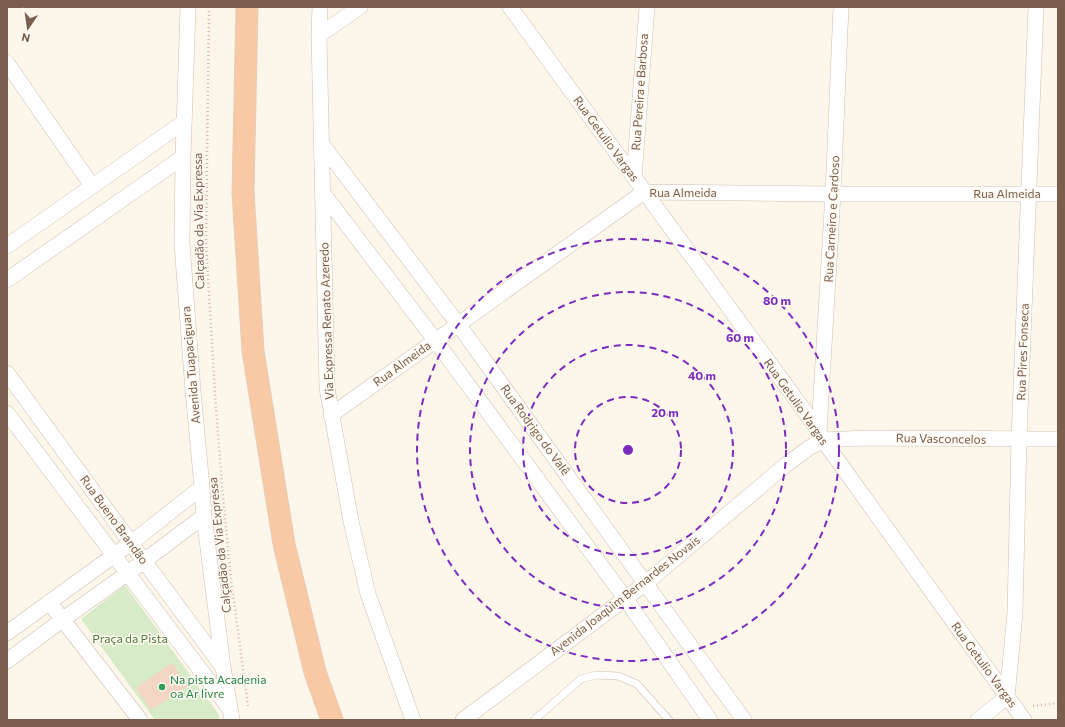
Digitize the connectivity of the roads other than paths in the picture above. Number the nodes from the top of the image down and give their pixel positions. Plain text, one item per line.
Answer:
1 (247, 7) edge
2 (320, 7) edge
3 (360, 7) edge
4 (510, 7) edge
5 (647, 7) edge
6 (841, 7) edge
7 (1036, 7) edge
8 (186, 9) edge
9 (319, 35) junction
10 (7, 63) edge
11 (184, 122) junction
12 (321, 143) junction
13 (183, 157) junction
14 (634, 177) junction
15 (92, 186) junction
16 (322, 192) junction
17 (644, 192) junction
18 (1028, 193) junction
19 (834, 194) junction
20 (1058, 194) edge
21 (7, 246) edge
22 (7, 280) edge
23 (458, 324) junction
24 (435, 340) junction
25 (7, 373) edge
26 (7, 412) edge
27 (331, 415) junction
28 (821, 436) junction
29 (1020, 439) junction
30 (1058, 439) edge
31 (202, 487) junction
32 (204, 516) junction
33 (130, 543) junction
34 (114, 554) junction
35 (144, 561) junction
36 (128, 573) junction
37 (646, 583) junction
38 (625, 598) junction
39 (49, 602) junction
40 (62, 620) junction
41 (7, 633) edge
42 (7, 661) edge
43 (223, 666) junction
44 (1015, 709) edge
45 (231, 715) edge
46 (140, 720) edge
47 (332, 720) edge
48 (413, 720) edge
49 (463, 720) edge
50 (534, 720) edge
51 (669, 720) edge
52 (710, 720) edge
53 (744, 720) edge
54 (978, 720) edge

1 - 47 highway
2 - 9 street, Via Expressa Renato Azeredo
3 - 9 street
4 - 14 street, Rua Getulio Vargas
5 - 14 street, Rua Pereira e Barbosa
6 - 19 street, Rua Carneiro e Cardoso
7 - 18 street, Rua Pires Fonseca
8 - 11 street, Avenida Tuapaciguara
9 - 12 street, Via Expressa Renato Azeredo
10 - 15 street
11 - 13 street, Avenida Tuapaciguara
11 - 15 street
12 - 16 street, Via Expressa Renato Azeredo
12 - 23 street, Rua Rodrigo do Valê
13 - 22 street
13 - 31 street, Avenida Tuapaciguara
14 - 17 street, Rua Getulio Vargas
15 - 21 street
16 - 24 street
16 - 27 street, Via Expressa Renato Azeredo
17 - 19 street, Rua Almeida
17 - 23 street, Rua Almeida
17 - 28 street, Rua Getulio Vargas
18 - 19 street, Rua Almeida
18 - 20 street, Rua Almeida
18 - 29 street, Rua Pires Fonseca
19 - 28 street, Rua Carneiro e Cardoso
23 - 24 street, Rua Almeida
23 - 37 street, Rua Rodrigo do Valê
24 - 27 street, Rua Almeida
24 - 38 street
25 - 33 street, Rua Bueno Brandão
26 - 34 street, Rua Bueno Brandão
27 - 48 street, Via Expressa Renato Azeredo
28 - 29 street, Rua Vasconcelos
28 - 37 street, Avenida Joaquim Bernardes Novais
28 - 44 street, Rua Getulio Vargas
29 - 30 street, Rua Vasconcelos
29 - 44 street, Rua Pires Fonseca
31 - 32 street, Avenida Tuapaciguara
31 - 33 street
32 - 35 street
32 - 43 street, Avenida Tuapaciguara
33 - 34 street
33 - 35 street, Rua Bueno Brandão
34 - 36 street, Rua Bueno Brandão
34 - 39 street
35 - 36 street
35 - 43 street, Rua Bueno Brandão
36 - 40 street
36 - 45 street, Rua Bueno Brandão
37 - 38 street, Avenida Joaquim Bernardes Novais
37 - 53 street, Rua Rodrigo do Valê
38 - 49 street, Avenida Joaquim Bernardes Novais
38 - 52 street
39 - 40 street
39 - 41 street
40 - 42 street
40 - 46 street
43 - 45 street, Avenida Tuapaciguara
44 - 54 street
50 - 51 lane

